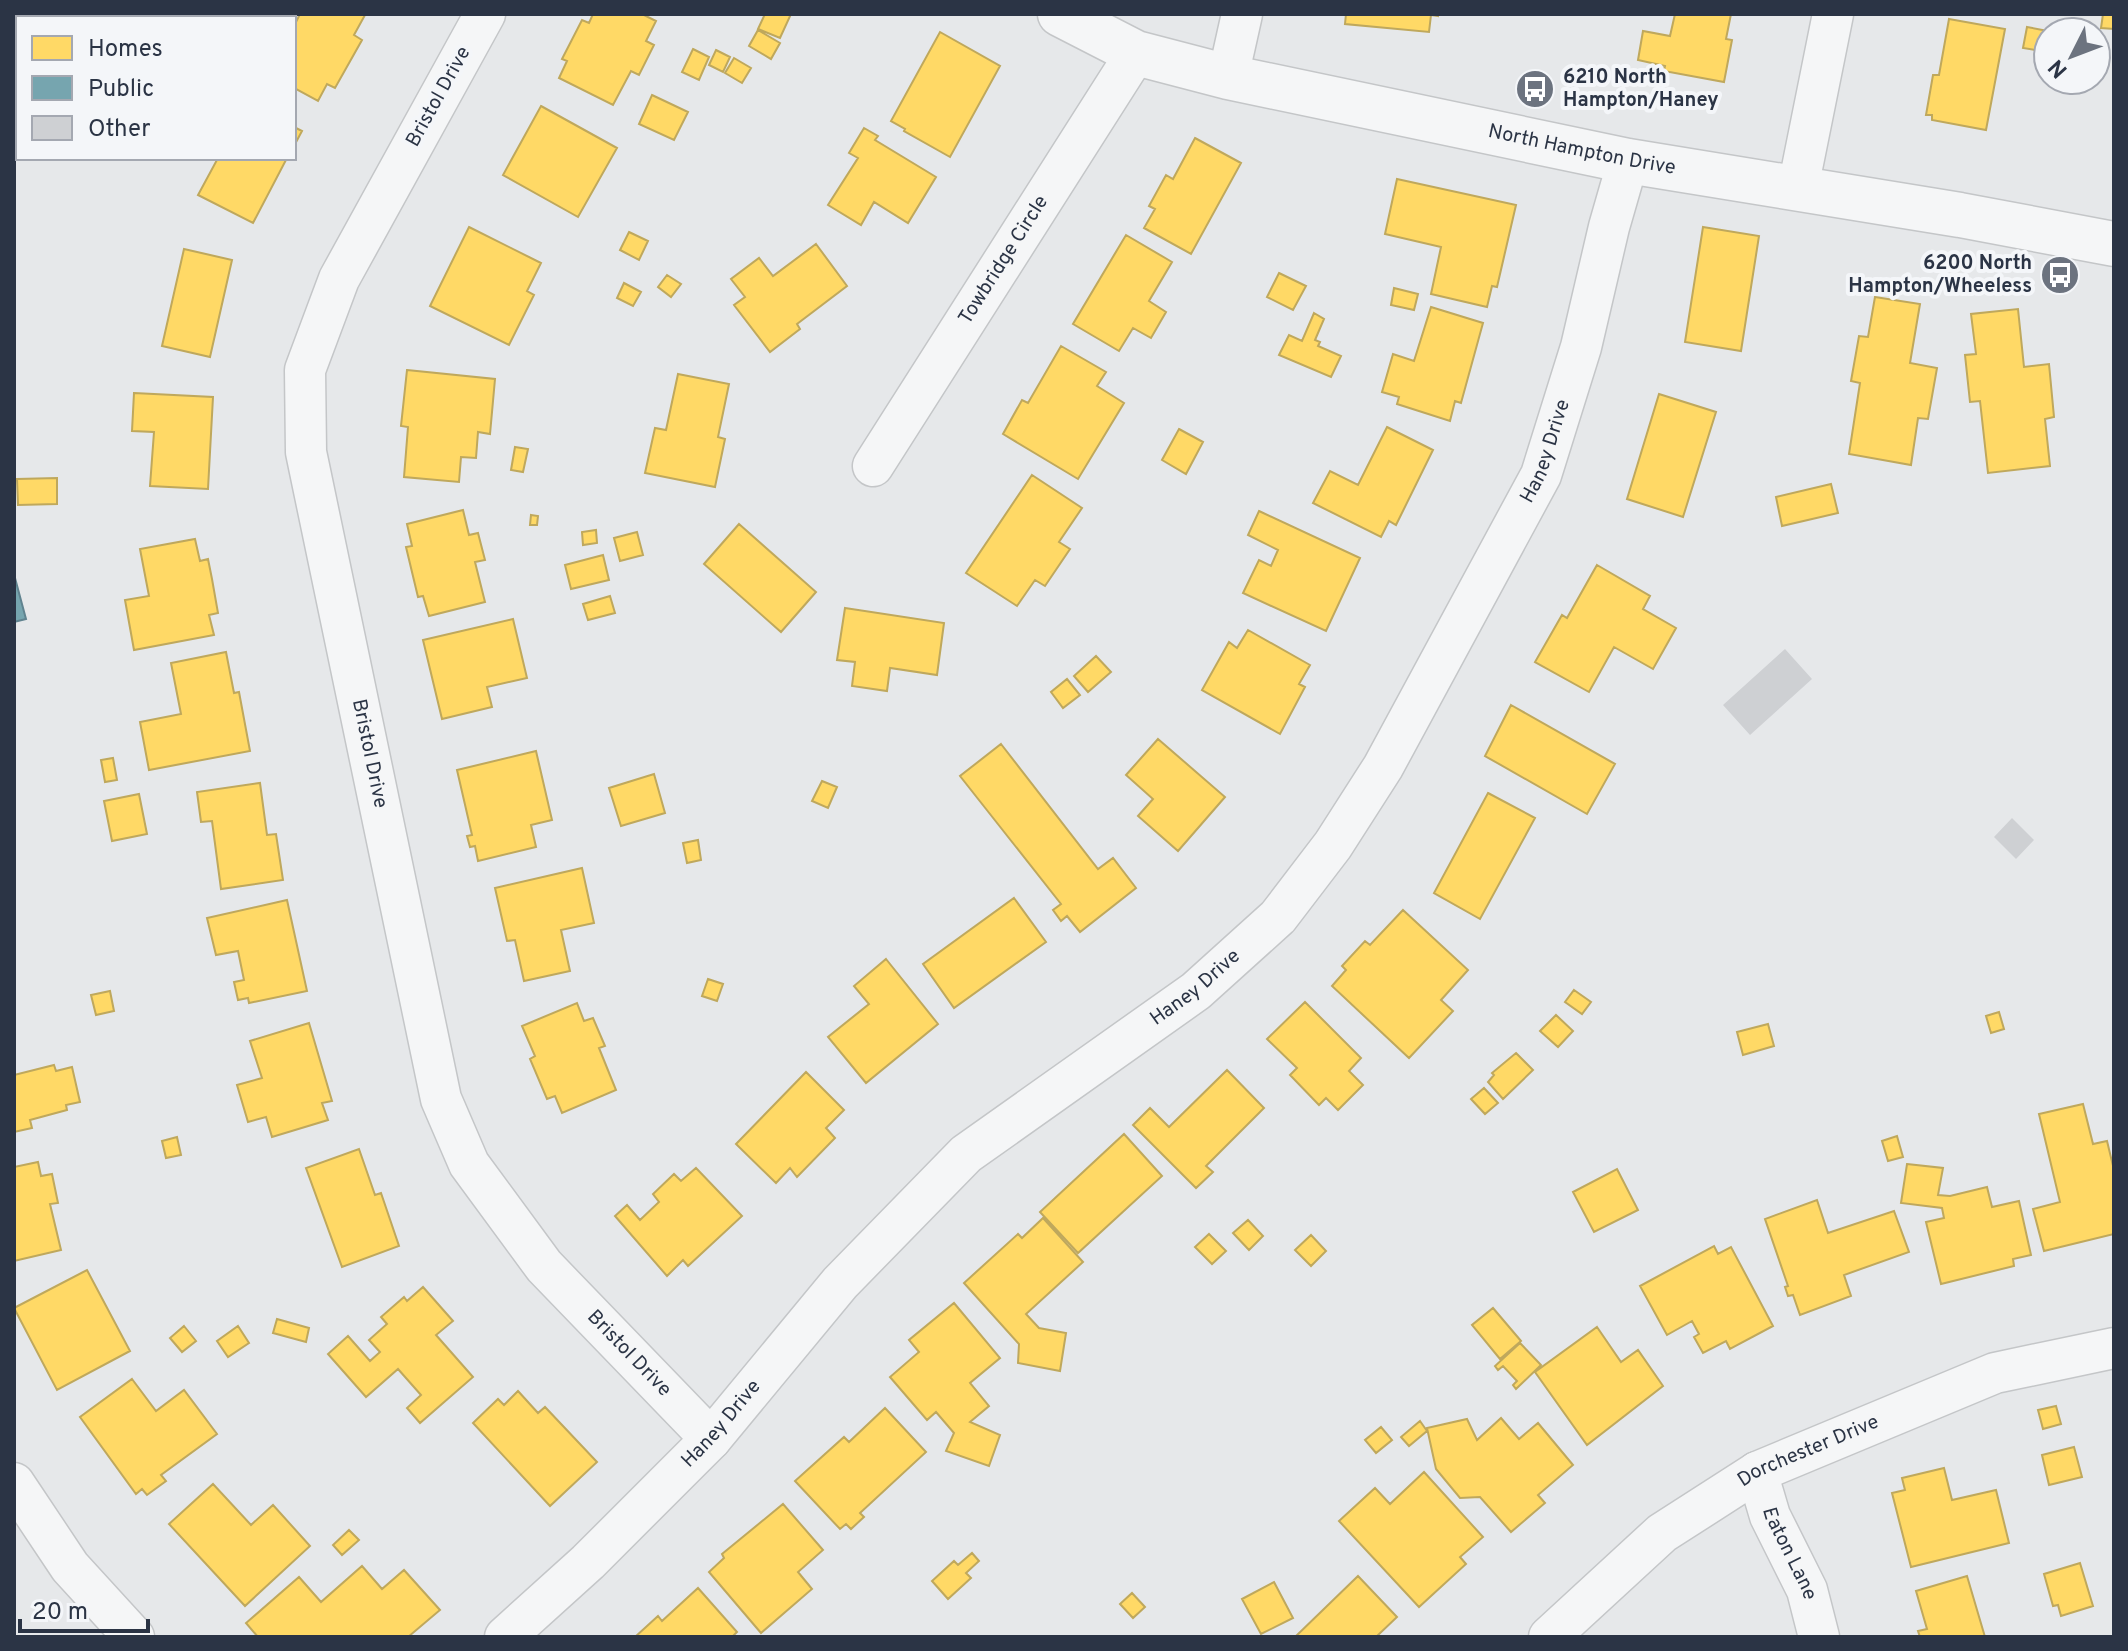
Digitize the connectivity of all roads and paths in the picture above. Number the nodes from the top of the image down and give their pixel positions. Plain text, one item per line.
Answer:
1 (485, 14) edge
2 (1060, 14) edge
3 (1242, 14) edge
4 (1833, 14) edge
5 (1136, 53) junction
6 (1228, 77) junction
7 (1628, 161) junction
8 (1798, 188) junction
9 (2114, 244) edge
10 (873, 466) dead end
11 (2114, 1348) edge
12 (711, 1439) junction
13 (1757, 1472) junction
14 (14, 1483) edge
15 (134, 1637) edge
16 (505, 1637) edge
17 (1549, 1637) edge
18 (1819, 1637) edge

1 - 12 street, Bristol Drive
2 - 5 street, North Hampton Drive
3 - 6 street
4 - 8 street
5 - 6 street, North Hampton Drive
5 - 10 street, Towbridge Circle
6 - 7 street, North Hampton Drive
7 - 8 street, North Hampton Drive
7 - 12 street, Haney Drive
8 - 9 street, North Hampton Drive
11 - 13 street, Dorchester Drive
12 - 16 street, Haney Drive
13 - 17 street, Dorchester Drive
13 - 18 street, Eaton Lane
14 - 15 street

